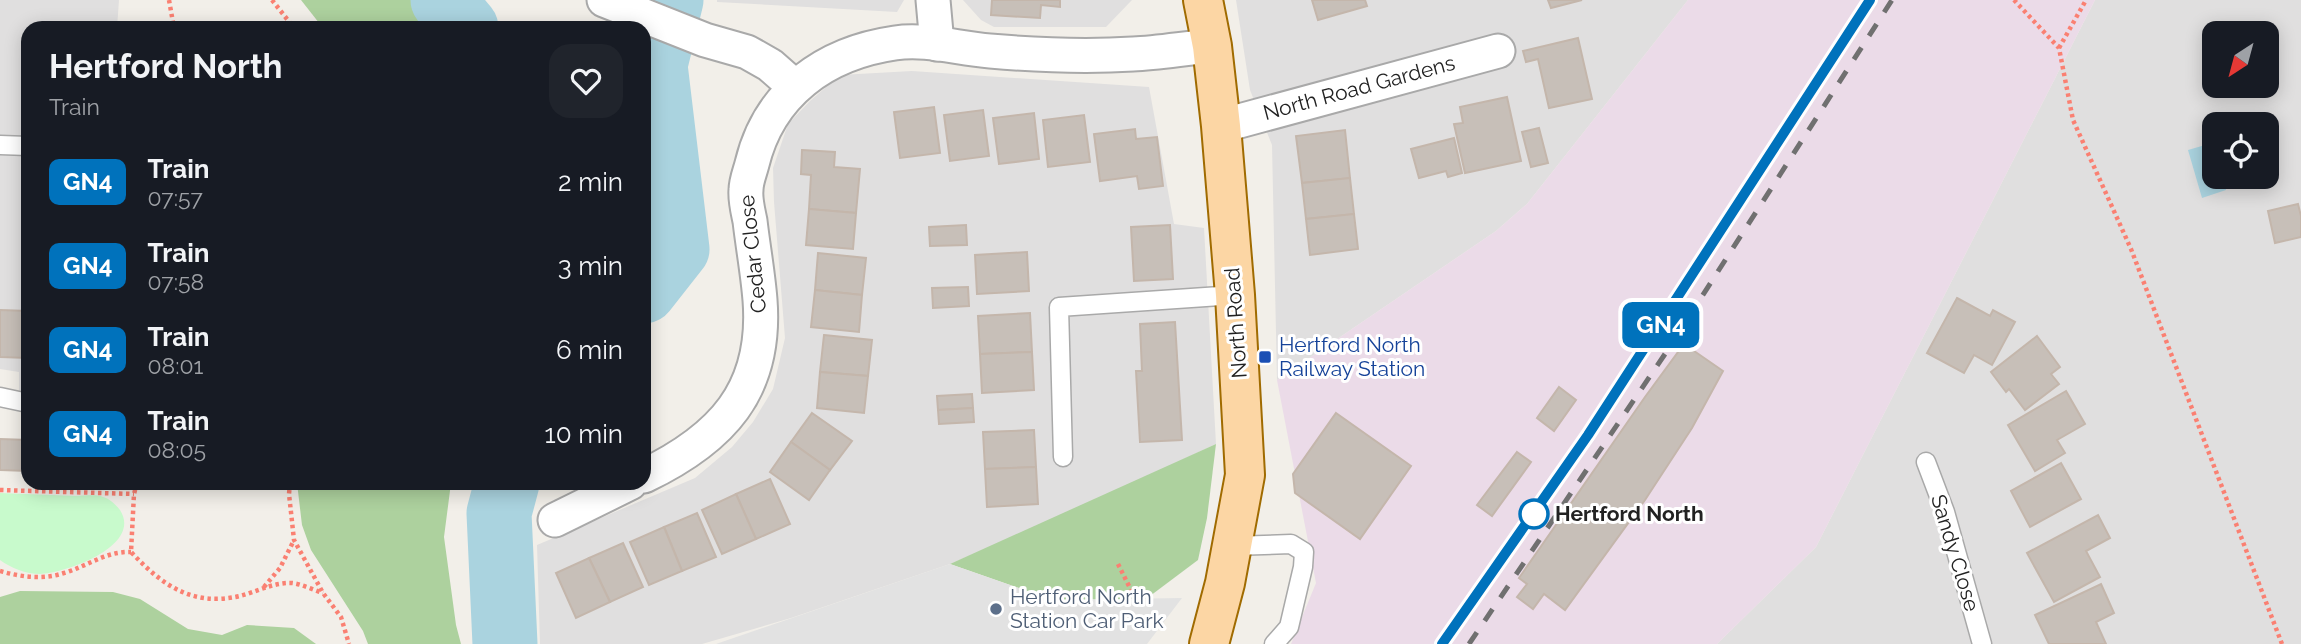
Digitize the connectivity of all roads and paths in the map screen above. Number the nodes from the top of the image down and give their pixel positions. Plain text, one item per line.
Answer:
1 (169, 0) edge
2 (272, 0) edge
3 (933, 0) edge
4 (1203, 0) edge
5 (2014, 0) edge
6 (2086, 0) edge
7 (617, 6) edge
8 (173, 21) edge
9 (288, 21) edge
10 (937, 44) junction
11 (1212, 46) junction
12 (2059, 48) junction
13 (1498, 51) dead end
14 (795, 87) junction
15 (1221, 126) junction
16 (0, 145) edge
17 (21, 146) edge
18 (1235, 295) junction
19 (0, 397) edge
20 (21, 402) edge
21 (1063, 457) dead end
22 (1926, 462) dead end
23 (651, 473) edge
24 (0, 490) edge
25 (135, 490) edge
26 (289, 490) edge
27 (616, 490) edge
28 (134, 494) junction
29 (555, 520) dead end
30 (294, 540) junction
31 (1232, 546) junction
32 (131, 552) junction
33 (1118, 564) dead end
34 (0, 571) edge
35 (263, 588) junction
36 (323, 593) junction
37 (1139, 604) dead end
38 (349, 644) edge
39 (1209, 644) edge
40 (1274, 644) edge
41 (1982, 644) edge
42 (2282, 644) edge

1 - 8 path
2 - 9 path
3 - 10 street
4 - 11 main road, North Road
5 - 12 path
6 - 12 path
7 - 14 street
10 - 11 street, Cedar Close
10 - 14 street, Cedar Close
11 - 15 main road, North Road
12 - 42 path
13 - 15 street, North Road Gardens
14 - 23 street, Cedar Close
15 - 18 main road, North Road
16 - 17 lane
18 - 21 lane
18 - 31 main road, North Road
19 - 20 lane
22 - 41 lane, Sandy Close
24 - 28 path
25 - 28 path
26 - 30 path
27 - 29 street
28 - 32 path
30 - 35 path
30 - 36 path
31 - 39 main road, North Road
31 - 40 lane
32 - 34 path
32 - 35 path
33 - 37 path
35 - 36 path
36 - 38 path

